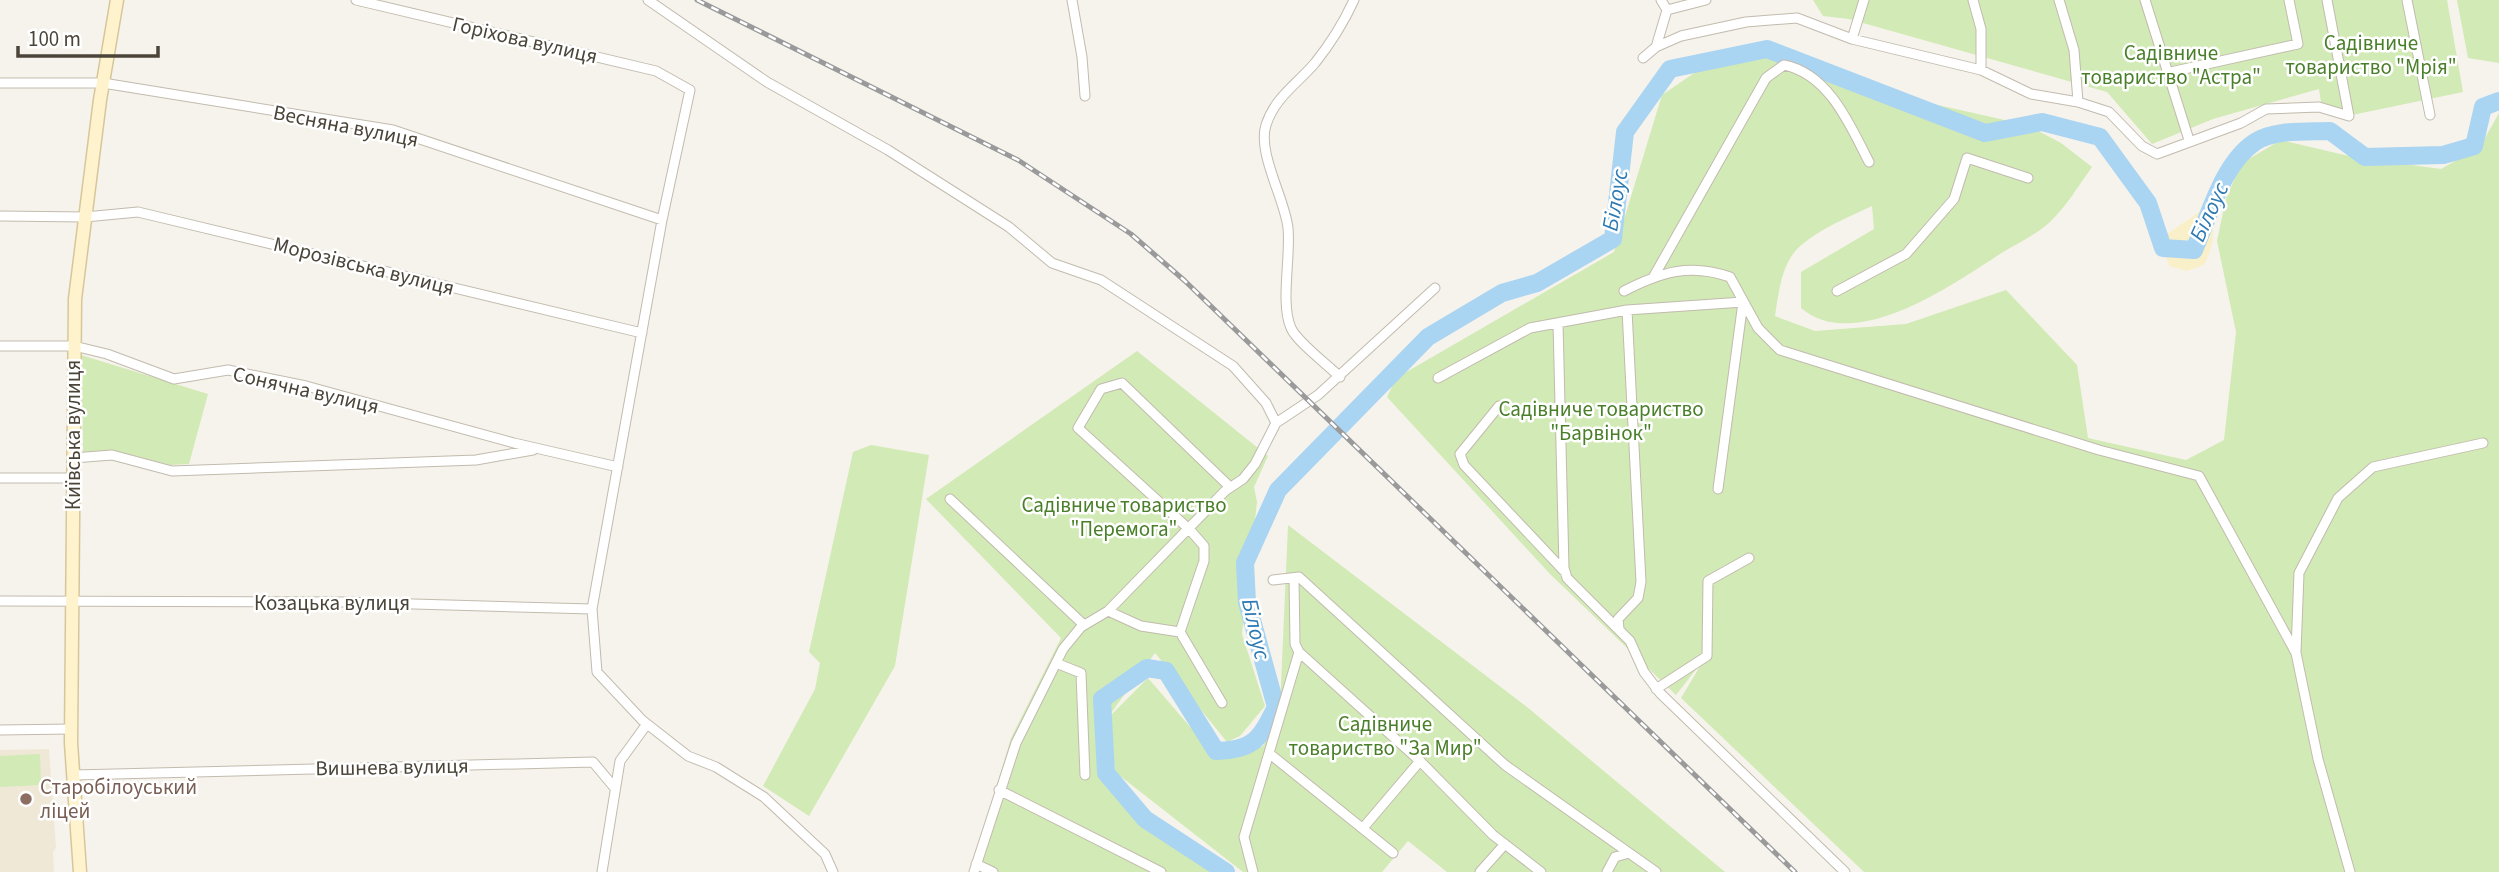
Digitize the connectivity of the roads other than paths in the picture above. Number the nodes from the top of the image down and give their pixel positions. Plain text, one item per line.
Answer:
1 (117, 0) edge
2 (356, 0) edge
3 (648, 0) edge
4 (1072, 0) edge
5 (1354, 0) edge
6 (1661, 0) edge
7 (1706, 0) edge
8 (1864, 0) edge
9 (1973, 0) edge
10 (2059, 0) edge
11 (2145, 0) edge
12 (2289, 0) edge
13 (2327, 0) edge
14 (2407, 0) edge
15 (1667, 10) junction
16 (1852, 39) junction
17 (1656, 47) junction
18 (1643, 58) dead end
19 (1981, 70) junction
20 (2166, 72) junction
21 (0, 83) edge
22 (103, 83) junction
23 (1085, 96) dead end
24 (2078, 102) junction
25 (2430, 115) dead end
26 (2189, 140) junction
27 (1869, 162) dead end
28 (2028, 178) dead end
29 (0, 216) edge
30 (85, 218) junction
31 (662, 220) junction
32 (1654, 276) junction
33 (1435, 288) dead end
34 (1624, 291) dead end
35 (1837, 291) dead end
36 (1743, 302) junction
37 (1627, 310) junction
38 (1558, 323) junction
39 (642, 333) junction
40 (0, 346) edge
41 (74, 346) junction
42 (1340, 377) junction
43 (1438, 378) dead end
44 (1499, 406) dead end
45 (1276, 423) junction
46 (2483, 443) dead end
47 (539, 449) junction
48 (73, 458) junction
49 (618, 467) junction
50 (0, 478) edge
51 (73, 478) junction
52 (1230, 487) junction
53 (1718, 489) dead end
54 (950, 499) dead end
55 (1190, 530) junction
56 (1749, 558) dead end
57 (1565, 572) junction
58 (1294, 578) junction
59 (1273, 580) dead end
60 (72, 600) junction
61 (0, 601) edge
62 (592, 609) junction
63 (1108, 611) junction
64 (1084, 625) junction
65 (1619, 629) junction
66 (1180, 632) junction
67 (1299, 652) junction
68 (2295, 653) junction
69 (1056, 663) junction
70 (1656, 689) junction
71 (1222, 703) dead end
72 (647, 724) junction
73 (72, 729) junction
74 (0, 730) edge
75 (1270, 754) junction
76 (1420, 761) junction
77 (74, 775) junction
78 (1085, 775) dead end
79 (614, 787) junction
80 (999, 790) junction
81 (1363, 828) junction
82 (1505, 844) junction
83 (1393, 853) dead end
84 (1629, 853) junction
85 (975, 868) edge
86 (80, 872) edge
87 (602, 872) edge
88 (833, 872) edge
89 (993, 872) edge
90 (1161, 872) edge
91 (1254, 872) edge
92 (1480, 872) edge
93 (1541, 872) edge
94 (1607, 872) edge
95 (1656, 872) edge
96 (1845, 872) edge
97 (2350, 872) edge

1 - 22 main road, Київська вулиця
2 - 31 street, Горіхова вулиця
3 - 45 street
4 - 23 street
5 - 42 street
6 - 15 street
7 - 15 street
8 - 16 street
9 - 19 street
10 - 24 street
11 - 20 street
12 - 20 street
13 - 26 street
14 - 25 street
15 - 17 street
16 - 17 street
16 - 19 street
17 - 18 street
19 - 24 street
20 - 26 street
21 - 22 street, Весняна вулиця
22 - 30 main road, Київська вулиця
22 - 31 street, Весняна вулиця
24 - 26 street
27 - 32 street
28 - 35 street
29 - 30 street, Морозівська вулиця
30 - 39 street, Морозівська вулиця
30 - 41 main road, Київська вулиця
31 - 39 street
32 - 34 street
32 - 36 street
33 - 42 street
36 - 37 street
36 - 53 street
36 - 68 street
37 - 38 street
37 - 65 street
38 - 43 street
38 - 57 street
39 - 49 street
40 - 41 street, Сонячна вулиця
41 - 47 street, Сонячна вулиця
41 - 48 main road, Київська вулиця
42 - 45 street
44 - 57 street
45 - 52 street
46 - 68 street
47 - 48 street, Сонячна вулиця
47 - 49 street, Сонячна вулиця
48 - 51 main road, Київська вулиця
49 - 62 street
50 - 51 street
51 - 60 main road, Київська вулиця
52 - 55 street
52 - 55 street
54 - 64 street
55 - 63 street
55 - 66 street
56 - 70 street
57 - 65 street
58 - 59 street
58 - 67 street
58 - 84 street
60 - 61 street, Козацька вулиця
60 - 62 street, Козацька вулиця
60 - 73 main road, Київська вулиця
62 - 72 street
63 - 64 street
63 - 66 street
64 - 69 street
65 - 70 street
66 - 71 street
67 - 75 street
67 - 76 street
68 - 97 street
69 - 78 street
69 - 80 street
70 - 96 street
72 - 79 street
72 - 88 street
73 - 74 street
73 - 77 main road, Київська вулиця
75 - 81 street
75 - 91 street
76 - 81 street
76 - 82 street
77 - 79 street, Вишнева вулиця
77 - 86 main road, Київська вулиця
79 - 87 street
80 - 85 street
80 - 90 street
81 - 83 street
82 - 92 street
82 - 93 street
84 - 94 street
84 - 95 street
85 - 89 street

